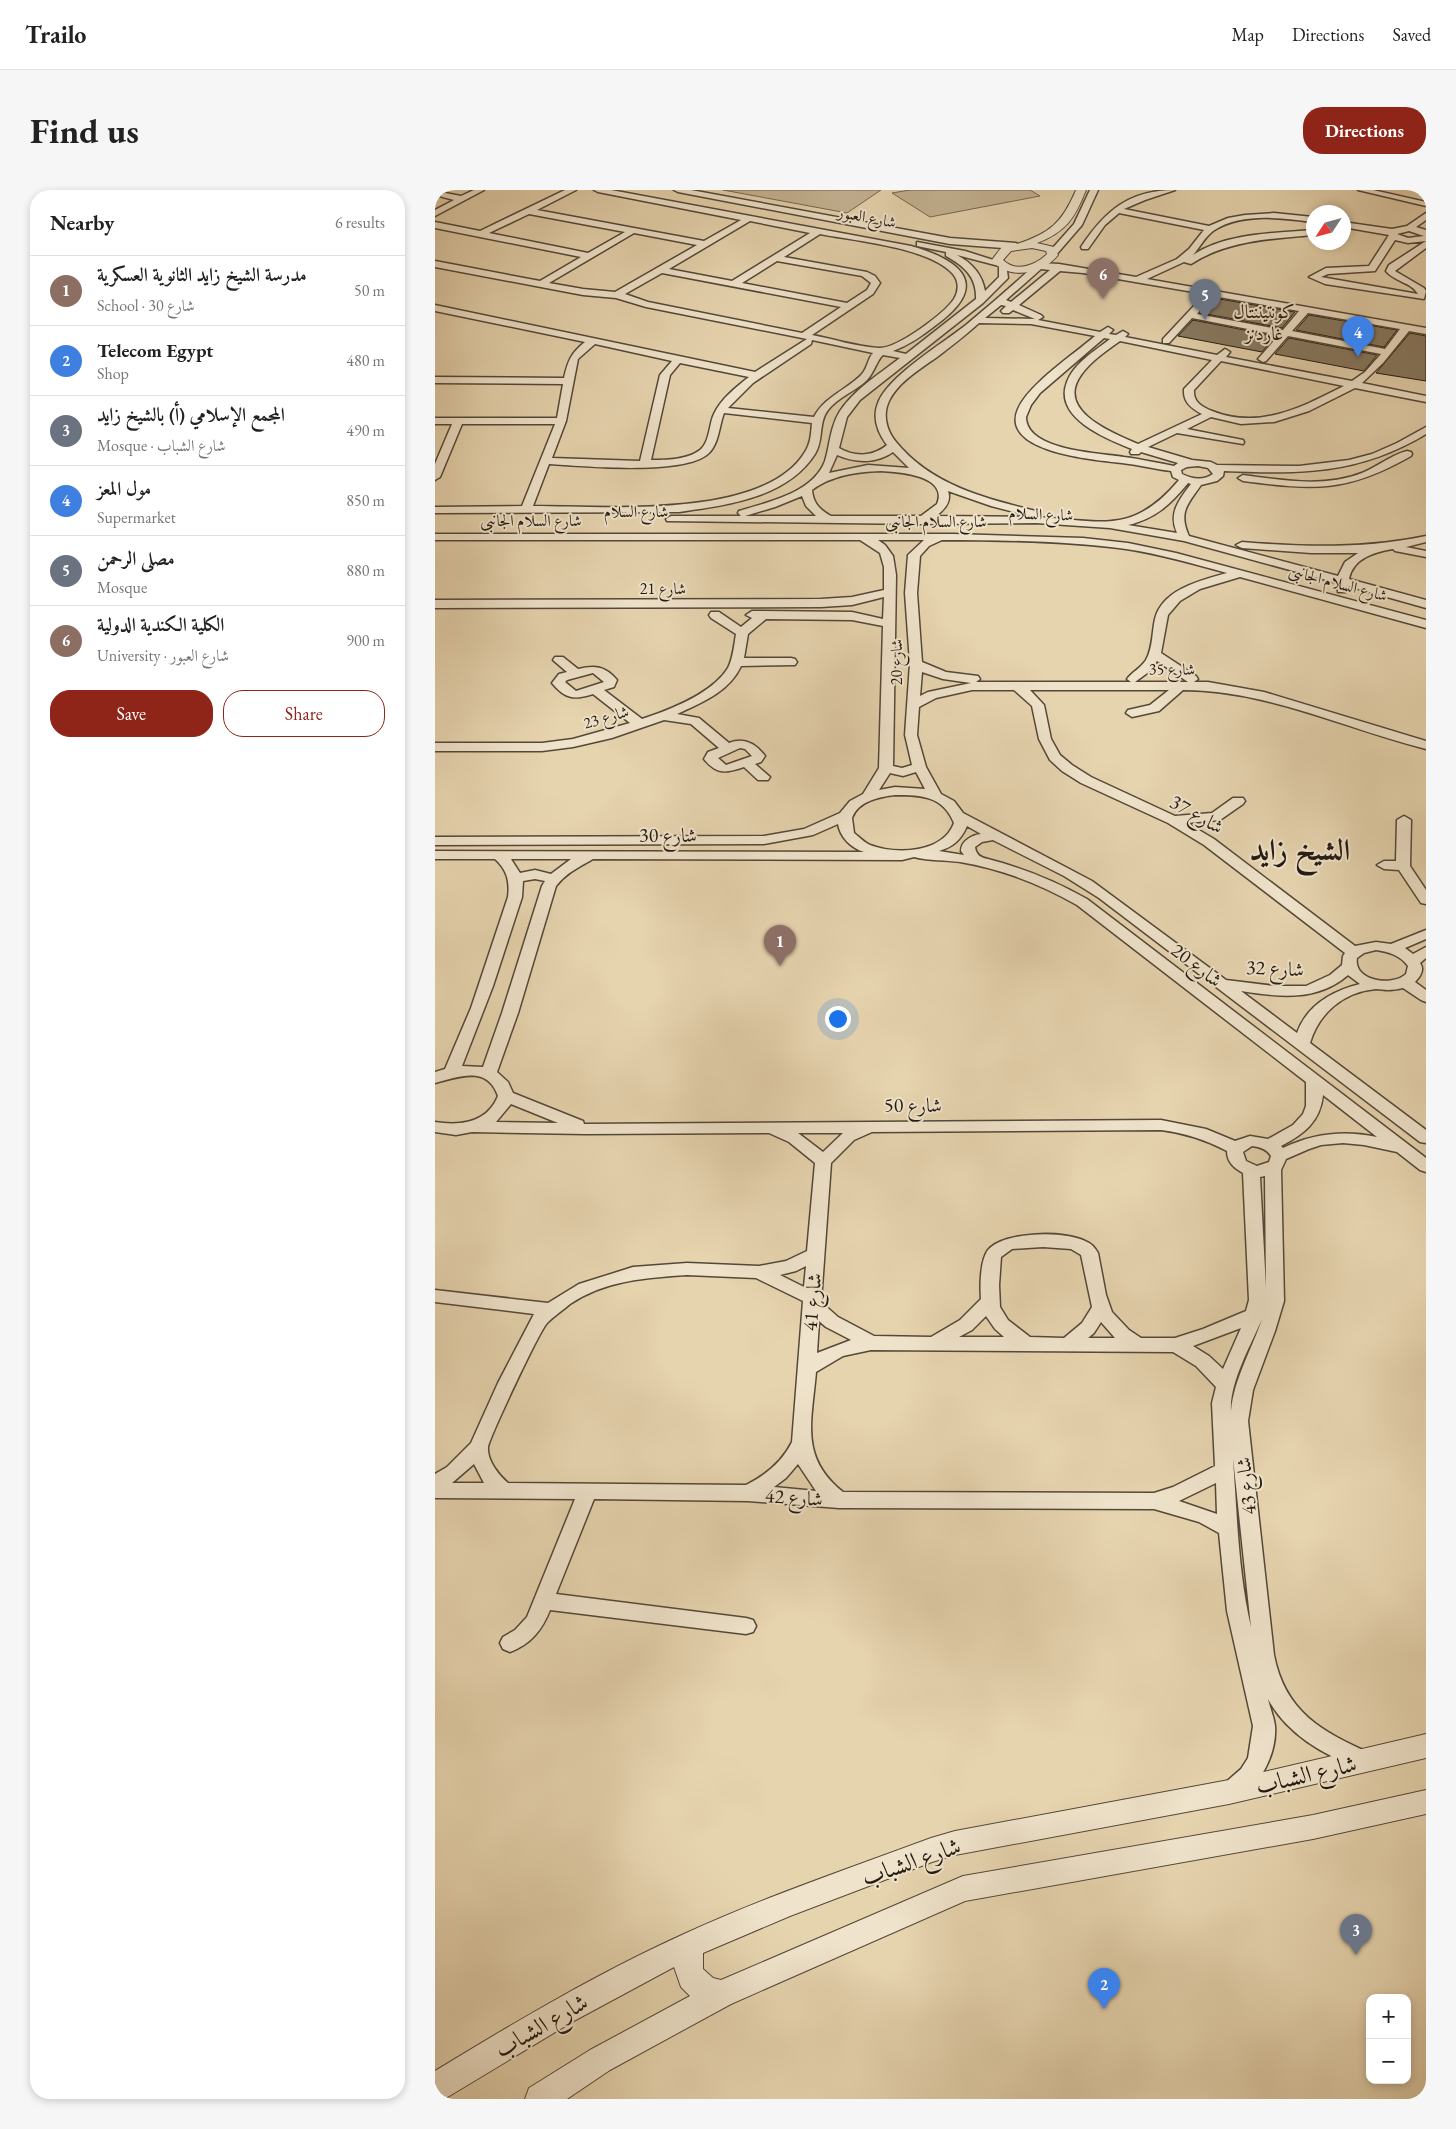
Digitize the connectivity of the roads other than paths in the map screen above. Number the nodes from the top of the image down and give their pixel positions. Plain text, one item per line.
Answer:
1 (480, 190) edge
2 (572, 190) edge
3 (598, 190) edge
4 (638, 190) edge
5 (678, 190) edge
6 (1081, 190) edge
7 (1094, 190) edge
8 (1167, 190) edge
9 (1362, 190) edge
10 (1403, 190) edge
11 (435, 193) edge
12 (1426, 195) edge
13 (462, 199) junction
14 (1426, 204) edge
15 (1116, 210) junction
16 (528, 211) junction
17 (435, 213) edge
18 (1426, 216) edge
19 (750, 218) junction
20 (1306, 218) edge
21 (435, 225) edge
22 (1210, 229) junction
23 (1351, 229) edge
24 (1408, 229) junction
25 (632, 231) junction
26 (819, 231) junction
27 (481, 234) junction
28 (1306, 234) edge
29 (1393, 234) junction
30 (1426, 234) edge
31 (1042, 237) junction
32 (1064, 241) junction
33 (1200, 241) junction
34 (1424, 241) edge
35 (705, 244) junction
36 (978, 244) junction
37 (1018, 245) junction
38 (933, 246) junction
39 (1085, 247) dead end
40 (1221, 247) junction
41 (965, 254) junction
42 (1053, 254) junction
43 (589, 256) junction
44 (1191, 256) junction
45 (775, 258) junction
46 (1375, 264) junction
47 (1002, 265) junction
48 (436, 266) edge
49 (1039, 267) junction
50 (1059, 267) junction
51 (1392, 267) junction
52 (661, 270) junction
53 (1147, 275) junction
54 (1136, 279) junction
55 (1174, 279) junction
56 (541, 284) junction
57 (734, 284) junction
58 (1211, 293) junction
59 (606, 294) junction
60 (597, 300) junction
61 (619, 300) junction
62 (979, 301) junction
63 (999, 301) junction
64 (1014, 305) junction
65 (847, 306) junction
66 (435, 308) edge
67 (1306, 309) junction
68 (1190, 315) junction
69 (977, 320) junction
70 (988, 326) junction
71 (1426, 326) edge
72 (1407, 327) junction
73 (1426, 331) edge
74 (1105, 332) junction
75 (1286, 333) junction
76 (1121, 335) junction
77 (933, 337) junction
78 (807, 339) junction
79 (953, 340) junction
80 (1166, 341) junction
81 (593, 342) junction
82 (1387, 352) junction
83 (878, 354) junction
84 (1222, 355) junction
85 (678, 359) junction
86 (905, 359) junction
87 (1263, 359) junction
88 (939, 363) dead end
89 (913, 371) junction
90 (758, 376) junction
91 (435, 380) edge
92 (569, 381) junction
93 (1358, 381) junction
94 (1062, 390) junction
95 (1036, 391) junction
96 (1426, 391) edge
97 (1426, 399) edge
98 (721, 410) junction
99 (1210, 414) junction
100 (817, 420) junction
101 (1237, 420) junction
102 (435, 421) edge
103 (458, 421) junction
104 (561, 421) junction
105 (1176, 430) junction
106 (1426, 430) edge
107 (1426, 442) edge
108 (893, 446) junction
109 (832, 448) junction
110 (1138, 448) junction
111 (1241, 456) junction
112 (1124, 460) junction
113 (546, 461) junction
114 (438, 462) edge
115 (645, 463) junction
116 (1190, 463) junction
117 (1340, 466) junction
118 (1176, 469) junction
119 (1289, 470) junction
120 (1217, 472) junction
121 (435, 477) edge
122 (1359, 478) junction
123 (932, 479) junction
124 (1185, 480) junction
125 (816, 482) junction
126 (1198, 482) junction
127 (1289, 485) junction
128 (806, 488) junction
129 (435, 510) edge
130 (527, 510) junction
131 (435, 519) edge
132 (706, 519) junction
133 (828, 519) junction
134 (923, 520) junction
135 (1092, 524) junction
136 (1109, 525) junction
137 (908, 527) junction
138 (435, 528) edge
139 (848, 528) junction
140 (435, 536) edge
141 (862, 537) junction
142 (942, 537) junction
143 (1426, 539) edge
144 (1182, 547) junction
145 (1380, 548) junction
146 (919, 549) junction
147 (884, 550) junction
148 (1426, 554) edge
149 (1195, 561) junction
150 (1241, 574) junction
151 (1262, 574) junction
152 (1197, 586) junction
153 (1342, 586) junction
154 (890, 592) junction
155 (852, 601) junction
156 (435, 604) edge
157 (1425, 605) edge
158 (552, 609) junction
159 (715, 614) junction
160 (435, 615) edge
161 (763, 615) junction
162 (852, 616) junction
163 (890, 624) junction
164 (1426, 624) edge
165 (742, 633) junction
166 (1156, 655) junction
167 (559, 660) dead end
168 (736, 662) junction
169 (791, 662) dead end
170 (916, 663) junction
171 (575, 673) junction
172 (1133, 679) junction
173 (1187, 682) junction
174 (1055, 685) junction
175 (1155, 685) junction
176 (1015, 686) junction
177 (596, 690) junction
178 (1167, 700) junction
179 (688, 704) junction
180 (913, 705) junction
181 (1038, 705) junction
182 (1132, 713) dead end
183 (663, 716) junction
184 (695, 721) junction
185 (640, 724) junction
186 (1426, 736) edge
187 (1426, 745) edge
188 (435, 746) edge
189 (728, 749) junction
190 (745, 762) junction
191 (919, 767) junction
192 (886, 768) junction
193 (763, 777) dead end
194 (868, 796) junction
195 (936, 796) junction
196 (1238, 801) dead end
197 (845, 816) junction
198 (959, 816) junction
199 (1215, 817) junction
200 (1173, 820) junction
201 (1404, 820) dead end
202 (993, 836) junction
203 (435, 841) edge
204 (1209, 842) junction
205 (435, 855) edge
206 (498, 855) junction
207 (592, 855) junction
208 (909, 855) junction
209 (975, 860) junction
210 (1384, 865) dead end
211 (1403, 866) junction
212 (516, 879) junction
213 (553, 880) junction
214 (1426, 900) edge
215 (1426, 934) edge
216 (1393, 948) junction
217 (1426, 951) edge
218 (1354, 952) junction
219 (1413, 961) junction
220 (1349, 968) junction
221 (1405, 982) junction
222 (1222, 984) junction
223 (1374, 985) junction
224 (1426, 997) edge
225 (1302, 1044) junction
226 (451, 1072) junction
227 (488, 1074) junction
228 (435, 1078) edge
229 (1314, 1081) junction
230 (506, 1096) junction
231 (882, 1126) junction
232 (435, 1127) edge
233 (472, 1127) junction
234 (763, 1127) junction
235 (586, 1128) junction
236 (1426, 1138) edge
237 (1236, 1149) junction
238 (1405, 1150) junction
239 (1274, 1156) junction
240 (823, 1162) junction
241 (1426, 1166) edge
242 (1251, 1171) junction
243 (816, 1254) junction
244 (759, 1272) junction
245 (435, 1296) edge
246 (812, 1301) junction
247 (989, 1302) junction
248 (1263, 1305) junction
249 (1100, 1309) junction
250 (550, 1310) junction
251 (871, 1343) junction
252 (935, 1343) junction
253 (1025, 1344) junction
254 (1068, 1344) junction
255 (1136, 1344) junction
256 (1175, 1344) junction
257 (807, 1369) junction
258 (1224, 1385) junction
259 (801, 1442) junction
260 (479, 1447) junction
261 (1224, 1470) junction
262 (435, 1484) edge
263 (435, 1490) edge
264 (504, 1490) junction
265 (588, 1492) junction
266 (748, 1493) junction
267 (839, 1500) junction
268 (1153, 1500) junction
269 (1228, 1529) junction
270 (544, 1601) junction
271 (746, 1626) dead end
272 (510, 1643) dead end
273 (1426, 1746) edge
274 (1365, 1761) junction
275 (1229, 1792) junction
276 (1426, 1802) edge
277 (692, 1944) junction
278 (721, 1994) junction
279 (435, 2088) edge
280 (540, 2099) edge

1 - 13 street
2 - 16 street
3 - 19 street
4 - 38 street, شارع العبور
5 - 36 street, شارع العبور
6 - 31 street
7 - 32 street
8 - 15 street
9 - 14 street
10 - 12 street
11 - 13 street
13 - 17 street
15 - 22 street
15 - 39 street
16 - 25 street
16 - 27 street
18 - 24 street
19 - 26 street
19 - 35 street
20 - 22 street
21 - 27 street
22 - 33 street
23 - 29 street
24 - 29 street
24 - 30 street
25 - 35 street
25 - 43 street
26 - 45 street
26 - 83 street
27 - 43 street
28 - 40 street
29 - 34 street
29 - 46 street
31 - 32 street
31 - 37 street
32 - 42 street
33 - 40 street
33 - 44 street
34 - 51 street
35 - 52 street
36 - 37 street, شارع العبور
36 - 41 street
37 - 42 street
37 - 47 street
38 - 41 street, شارع العبور
38 - 62 street
40 - 44 street
41 - 47 street, شارع العبور
42 - 49 street
42 - 53 street
43 - 56 street
44 - 53 street
44 - 55 street
45 - 57 street
45 - 65 street
46 - 51 street
46 - 51 street
47 - 49 street
47 - 62 street
48 - 56 street
48 - 60 street
49 - 50 street
49 - 63 street
50 - 54 street
50 - 64 street
52 - 57 street
52 - 61 street
53 - 54 street
53 - 55 street
54 - 55 street
55 - 58 street
55 - 71 street
56 - 59 street
57 - 65 street
58 - 67 street
58 - 68 street
59 - 60 street
59 - 61 street
60 - 61 street
61 - 78 street
61 - 78 street
62 - 77 street
63 - 64 street
63 - 69 street
64 - 70 street
64 - 74 street
65 - 78 street
66 - 81 street
67 - 72 street
67 - 75 street
68 - 75 street
68 - 80 street
69 - 70 street
69 - 79 street
70 - 74 street
72 - 73 street
72 - 82 street
74 - 76 street
74 - 95 street
75 - 82 street
75 - 87 street
76 - 80 street
76 - 84 street
76 - 94 street
77 - 79 street
77 - 86 street
78 - 83 street
78 - 90 street
79 - 89 street
80 - 84 street
81 - 85 street
81 - 92 street
82 - 93 street
83 - 86 street
83 - 100 street
84 - 87 street
84 - 93 street
84 - 99 street
85 - 90 street
85 - 115 street
86 - 109 street
87 - 93 street
88 - 89 street
89 - 108 street
90 - 98 street
91 - 92 street
92 - 104 street
93 - 96 street
93 - 97 street
93 - 101 street
94 - 95 street
94 - 110 street
95 - 112 street
98 - 100 street
98 - 115 street
99 - 101 street
99 - 105 street
100 - 130 street
101 - 111 street
102 - 103 street
103 - 104 street
103 - 114 street
104 - 113 street
105 - 110 street
105 - 111 street
106 - 117 street
107 - 122 street
108 - 109 street
108 - 123 street
109 - 125 street
110 - 112 street
110 - 116 street
111 - 119 street
111 - 120 street
112 - 118 street
113 - 115 street
113 - 130 street
114 - 121 street
116 - 118 street
116 - 120 street
117 - 119 street
117 - 122 street
118 - 124 street
119 - 127 street
120 - 126 street
120 - 127 street
122 - 127 street
123 - 125 street
123 - 134 street
123 - 135 street
124 - 126 street
124 - 136 street
125 - 128 street
126 - 144 street
128 - 132 street
128 - 133 street
129 - 130 street
131 - 132 street, شارع السلام
132 - 133 street, شارع السلام
133 - 134 street, شارع السلام
133 - 139 street
134 - 135 street, شارع السلام
134 - 137 street
135 - 136 street, شارع السلام
136 - 144 street, شارع السلام
137 - 139 street, شارع السلام
137 - 144 street, شارع السلام
138 - 139 street, شارع السلام
140 - 141 street, شارع السلام الجانبى
141 - 142 street, شارع السلام الجانبى
141 - 147 street
142 - 144 street, شارع السلام الجانبى
142 - 146 street
143 - 145 street
144 - 145 street
144 - 149 street, شارع السلام الجانبى
144 - 151 street, شارع السلام
144 - 153 street, شارع السلام
145 - 148 street
145 - 153 street
146 - 147 street
146 - 170 street, شارع 20
147 - 154 street, شارع 20
149 - 150 street, شارع السلام الجانبى
149 - 152 street
150 - 151 street, شارع السلام الجانبى
150 - 152 street
151 - 153 street, شارع السلام
151 - 164 street, شارع السلام الجانبى
152 - 166 street
153 - 157 street, شارع السلام
153 - 157 street, شارع السلام
154 - 155 street, شارع 21
154 - 163 street, شارع 20
155 - 158 street, شارع 21
155 - 162 street
156 - 158 street, شارع 21
158 - 159 street, شارع 21
158 - 160 street, شارع 21
159 - 161 street, شارع 21
159 - 165 street
161 - 162 street, شارع 21
161 - 165 street
162 - 163 street, شارع 21
163 - 192 street, شارع 20
165 - 168 street, شارع 23
166 - 172 street
166 - 173 street
167 - 171 street
168 - 169 street
168 - 179 street, شارع 23
170 - 172 street, شارع 35
170 - 180 street, شارع 20
171 - 177 street
171 - 177 street
172 - 173 street, شارع 35
173 - 175 street, شارع 35
173 - 178 street
173 - 186 street, شارع 35
173 - 187 street, شارع 35
174 - 175 street, شارع 35
174 - 176 street, شارع 35
174 - 181 street
175 - 178 street
176 - 180 street, شارع 35
176 - 181 street
177 - 185 street
178 - 182 street
179 - 183 street, شارع 23
179 - 184 street
180 - 191 street, شارع 20
181 - 200 street, شارع 37
183 - 184 street
183 - 185 street, شارع 23
184 - 189 street
185 - 188 street, شارع 23
189 - 190 street
189 - 190 street
190 - 193 street
191 - 192 street
191 - 195 street, شارع 20
192 - 194 street
194 - 195 street
194 - 197 street
195 - 198 street
196 - 199 street
197 - 203 street, شارع 30
197 - 208 street
198 - 202 street, شارع 20
198 - 208 street
199 - 200 street
199 - 204 street
200 - 204 street, شارع 37
201 - 211 street
202 - 209 street
202 - 222 street, شارع 20
204 - 218 street, شارع 37
205 - 206 street, شارع 30
206 - 207 street, شارع 30
206 - 212 street
207 - 208 street, شارع 30
207 - 213 street
208 - 209 street, شارع 20
209 - 229 street, شارع 20
210 - 211 street
211 - 214 street
212 - 213 street
212 - 226 street
213 - 227 street
215 - 216 street
216 - 218 street
216 - 219 street
217 - 219 street
218 - 220 street
219 - 221 street
220 - 222 street, شارع 32
220 - 223 street
221 - 223 street
221 - 224 street
222 - 225 street, شارع 20
223 - 225 street
225 - 236 street, شارع 20
226 - 227 street
226 - 228 street
227 - 230 street
229 - 238 street, شارع 20
229 - 239 street
230 - 233 street
230 - 235 street
231 - 234 street, شارع 50
231 - 237 street, شارع 50
231 - 240 street
232 - 233 street, شارع 50
233 - 235 street, شارع 50
234 - 235 street, شارع 50
234 - 240 street
237 - 239 street
237 - 242 street
238 - 239 street
238 - 241 street, شارع 20
239 - 242 street
239 - 248 street, شارع 43
240 - 243 street, شارع 41
242 - 248 street, شارع 43
243 - 244 street
243 - 246 street, شارع 41
244 - 246 street
244 - 250 street
245 - 250 street
246 - 251 street
246 - 257 street, شارع 41
247 - 249 street
247 - 252 street
247 - 253 street
248 - 256 street
248 - 258 street, شارع 43
248 - 274 street, شارع 43
249 - 254 street
249 - 255 street
250 - 260 street
251 - 252 street
251 - 257 street
252 - 253 street
253 - 254 street
254 - 255 street
255 - 256 street
256 - 258 street
257 - 259 street, شارع 41
258 - 261 street, شارع 43
259 - 266 street, شارع 41
259 - 267 street, شارع 41
260 - 262 street
260 - 264 street
261 - 268 street, شارع 42
261 - 269 street, شارع 43
263 - 264 street, شارع 42
264 - 265 street, شارع 42
265 - 266 street, شارع 42
265 - 270 street
266 - 267 street, شارع 42
267 - 268 street, شارع 42
268 - 269 street, شارع 42
269 - 275 street, شارع 43
270 - 271 street
270 - 272 street
273 - 274 street, شارع الشباب
274 - 275 street, شارع الشباب
275 - 277 street, شارع الشباب
276 - 278 street, شارع الشباب
277 - 278 street
277 - 279 street, شارع الشباب
278 - 280 street, شارع الشباب

